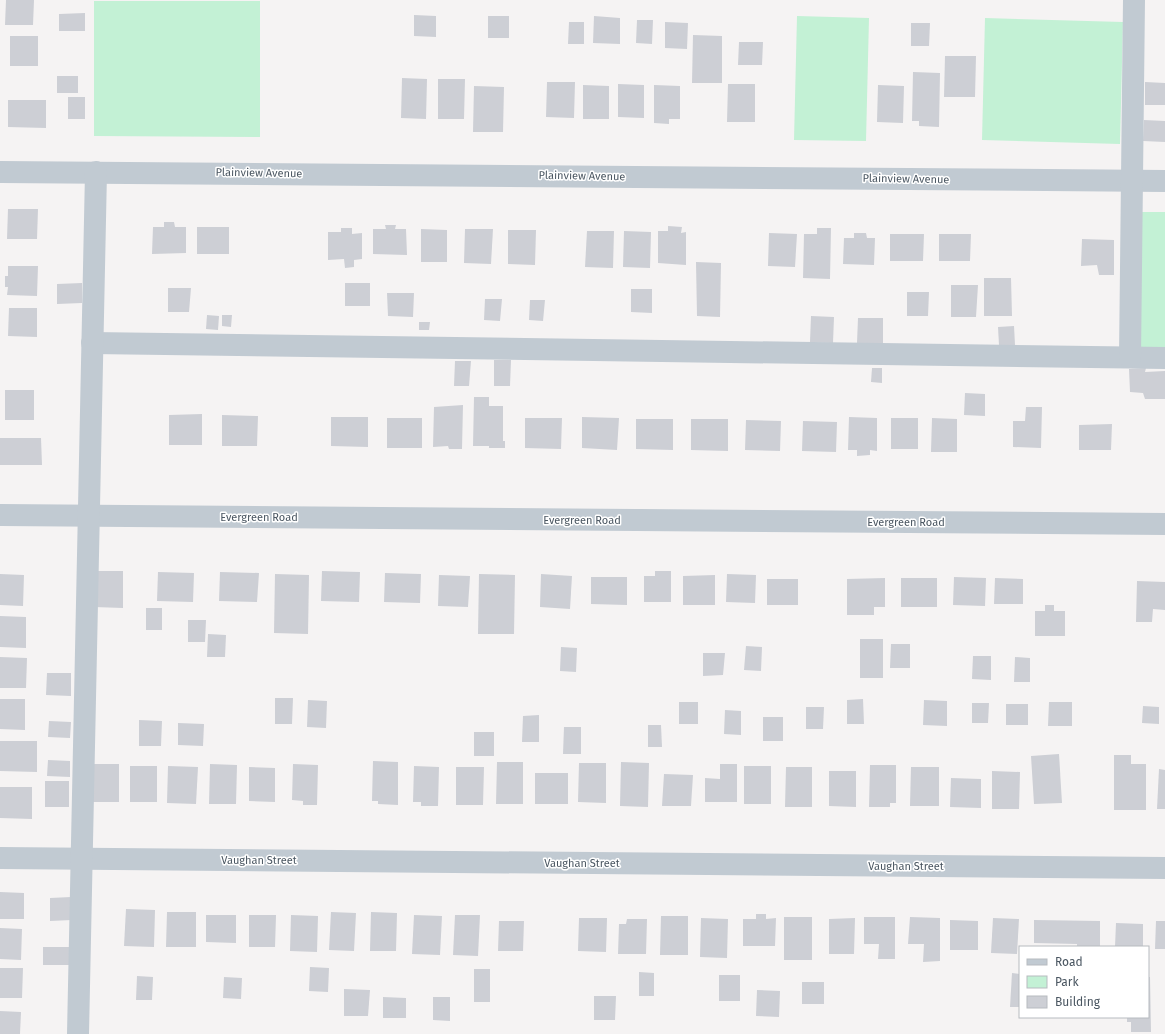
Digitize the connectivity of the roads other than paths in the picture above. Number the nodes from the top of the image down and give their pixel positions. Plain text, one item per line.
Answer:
1 (1134, 0) edge
2 (0, 172) edge
3 (96, 172) junction
4 (1132, 181) junction
5 (1165, 181) edge
6 (92, 343) junction
7 (1130, 357) junction
8 (1165, 358) edge
9 (0, 515) edge
10 (88, 516) junction
11 (1165, 524) edge
12 (0, 858) edge
13 (81, 858) junction
14 (1165, 868) edge
15 (78, 1034) edge

1 - 4 street
2 - 3 street, Plainview Avenue
3 - 4 street, Plainview Avenue
3 - 6 street
4 - 5 street, Plainview Avenue
4 - 7 street
6 - 7 street
6 - 10 street
7 - 8 street
9 - 10 street, Evergreen Road
10 - 11 street, Evergreen Road
10 - 13 street
12 - 13 street, Vaughan Street
13 - 14 street, Vaughan Street
13 - 15 street

